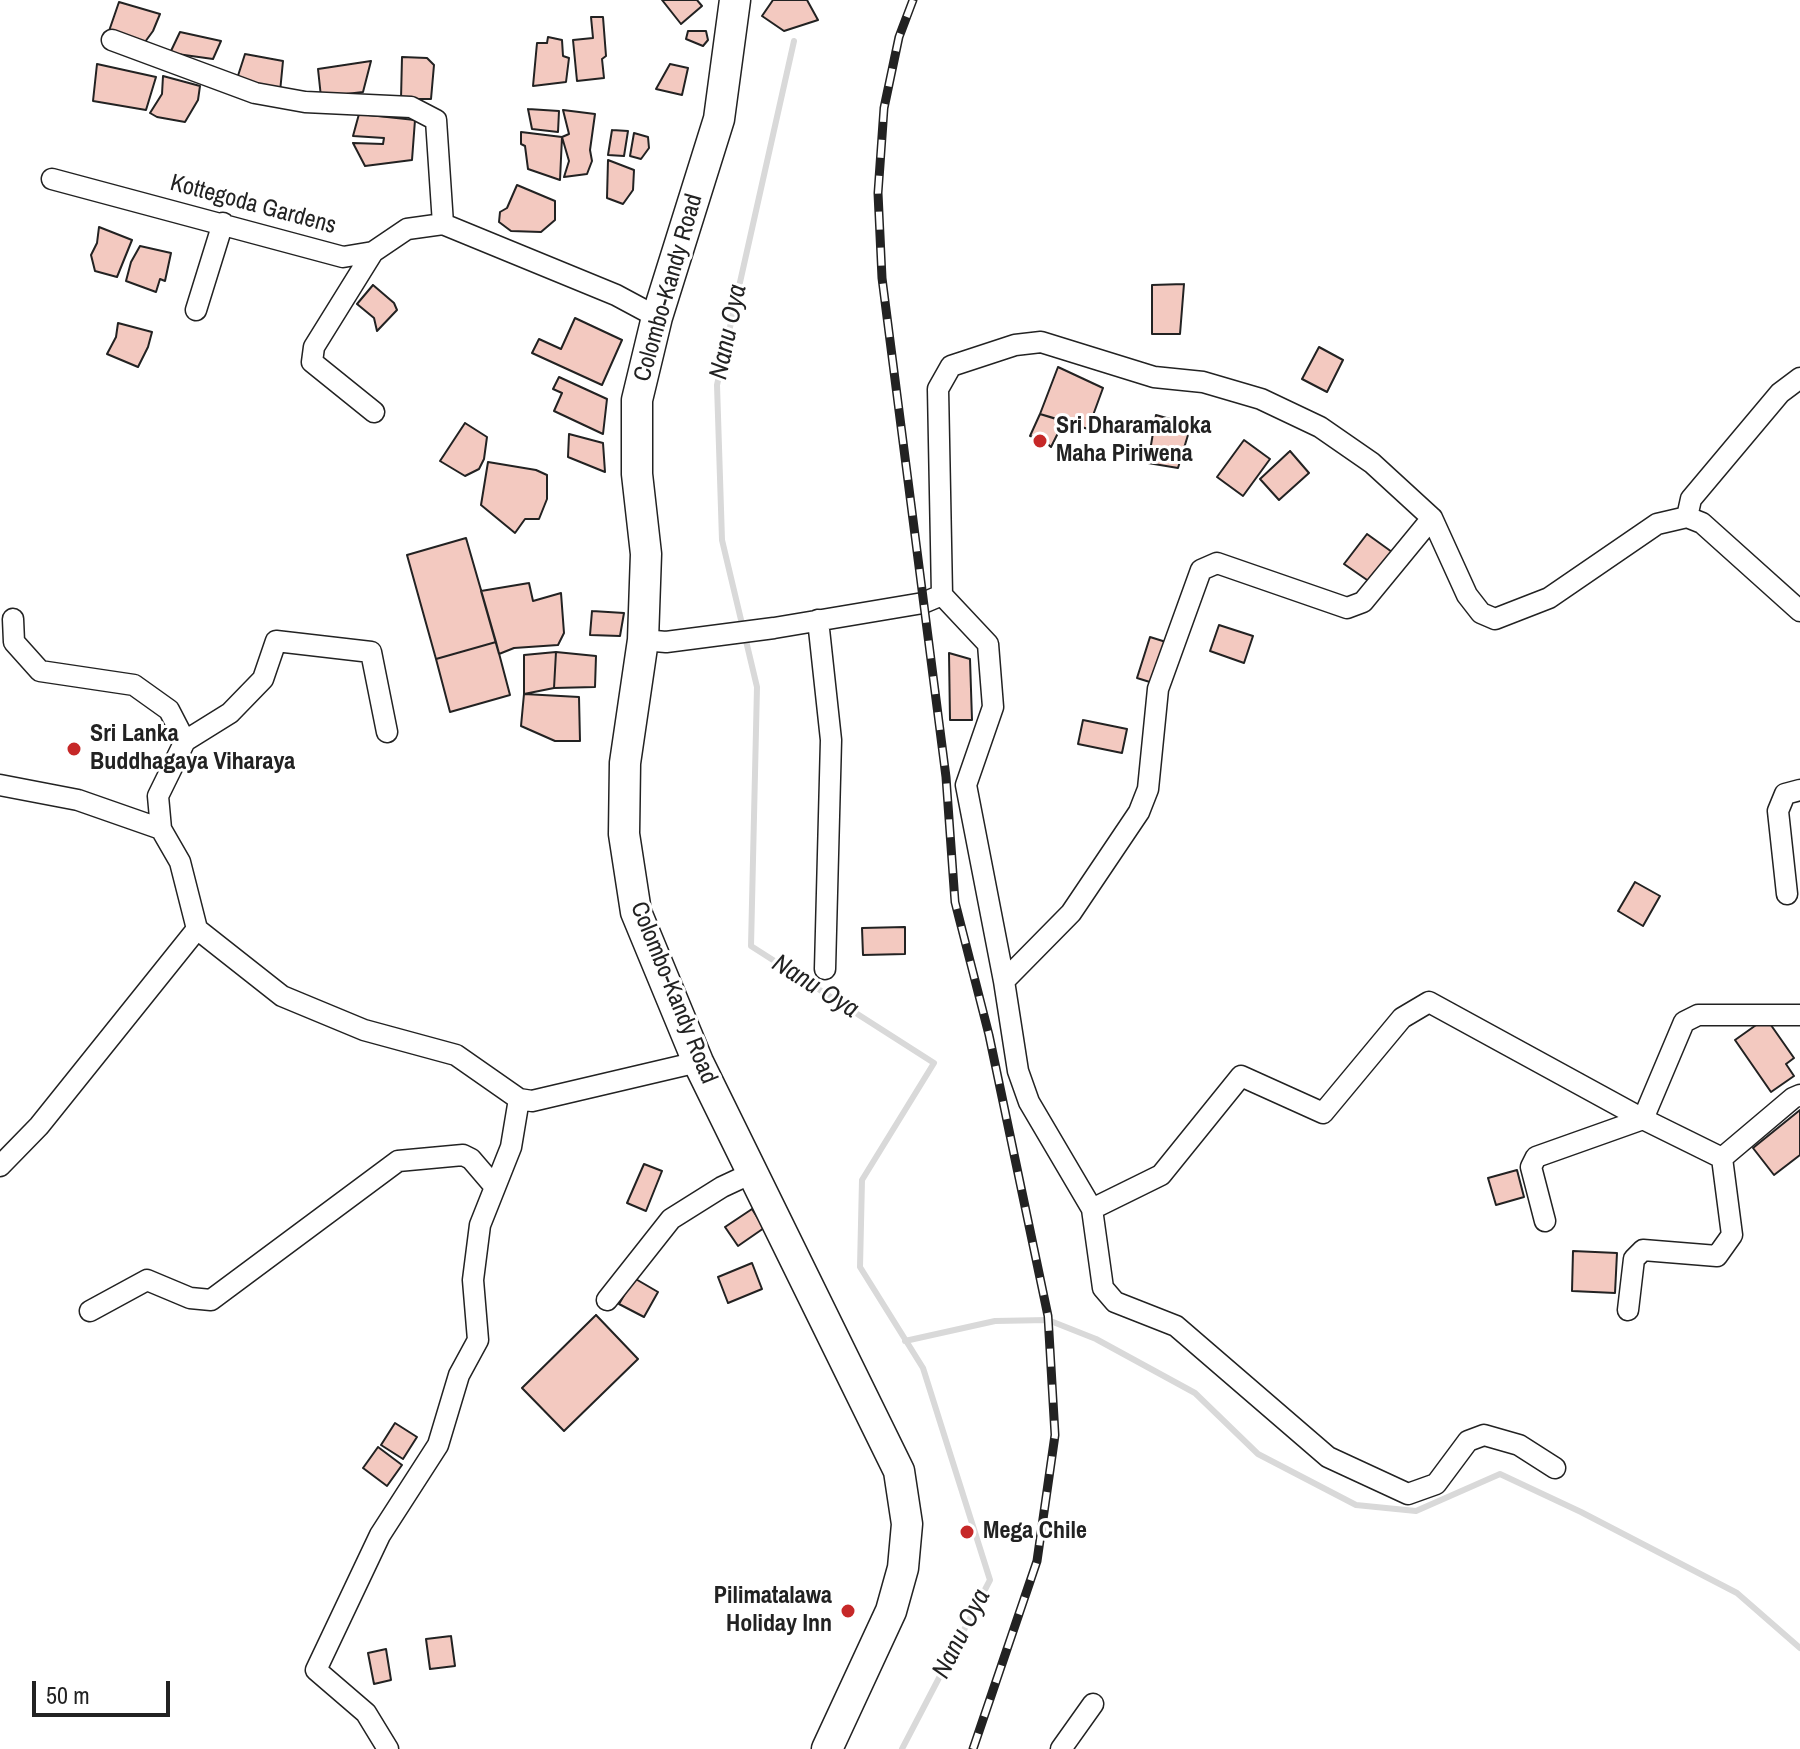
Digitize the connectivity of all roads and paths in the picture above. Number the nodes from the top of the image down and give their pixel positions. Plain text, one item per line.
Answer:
1 (735, 0) edge
2 (112, 40) dead end
3 (52, 179) dead end
4 (223, 223) junction
5 (443, 224) junction
6 (373, 252) junction
7 (196, 310) dead end
8 (657, 317) junction
9 (1800, 378) edge
10 (374, 412) dead end
11 (1687, 517) junction
12 (1432, 518) junction
13 (942, 595) junction
14 (1800, 611) edge
15 (13, 619) dead end
16 (818, 620) junction
17 (643, 640) junction
18 (387, 732) dead end
19 (185, 741) junction
20 (0, 785) edge
21 (1800, 790) edge
22 (161, 829) junction
23 (1787, 894) dead end
24 (197, 929) junction
25 (825, 969) dead end
26 (1004, 981) junction
27 (1800, 1015) edge
28 (698, 1062) junction
29 (1800, 1095) edge
30 (519, 1099) junction
31 (1643, 1119) junction
32 (1722, 1158) junction
33 (0, 1166) edge
34 (752, 1173) junction
35 (495, 1187) junction
36 (1092, 1209) junction
37 (1545, 1221) dead end
38 (607, 1300) dead end
39 (1628, 1310) dead end
40 (90, 1311) dead end
41 (1555, 1468) dead end
42 (1093, 1704) dead end
43 (388, 1749) edge
44 (827, 1749) edge
45 (1061, 1749) edge

1 - 8 highway, Colombo-Kandy Road
2 - 5 street
3 - 4 street, Kottegoda Gardens
4 - 6 street, Kottegoda Gardens
4 - 7 street
5 - 6 street
5 - 8 street
6 - 10 street
8 - 17 highway, Colombo-Kandy Road
9 - 11 street
11 - 12 street
11 - 14 street
12 - 13 street
12 - 26 street
13 - 16 street
13 - 26 street
15 - 19 street
16 - 17 street
16 - 25 street
17 - 28 highway, Colombo-Kandy Road
18 - 19 street
19 - 22 street
20 - 22 street
21 - 23 street
22 - 24 street
24 - 30 street
24 - 33 street
26 - 36 street
27 - 31 street
28 - 30 street
28 - 34 highway, Colombo-Kandy Road
29 - 32 street
30 - 35 street
31 - 32 street
31 - 36 street
31 - 37 street
32 - 39 street
34 - 38 street
34 - 44 highway, Colombo-Kandy Road
35 - 40 street
35 - 43 street
36 - 41 street
42 - 45 street

